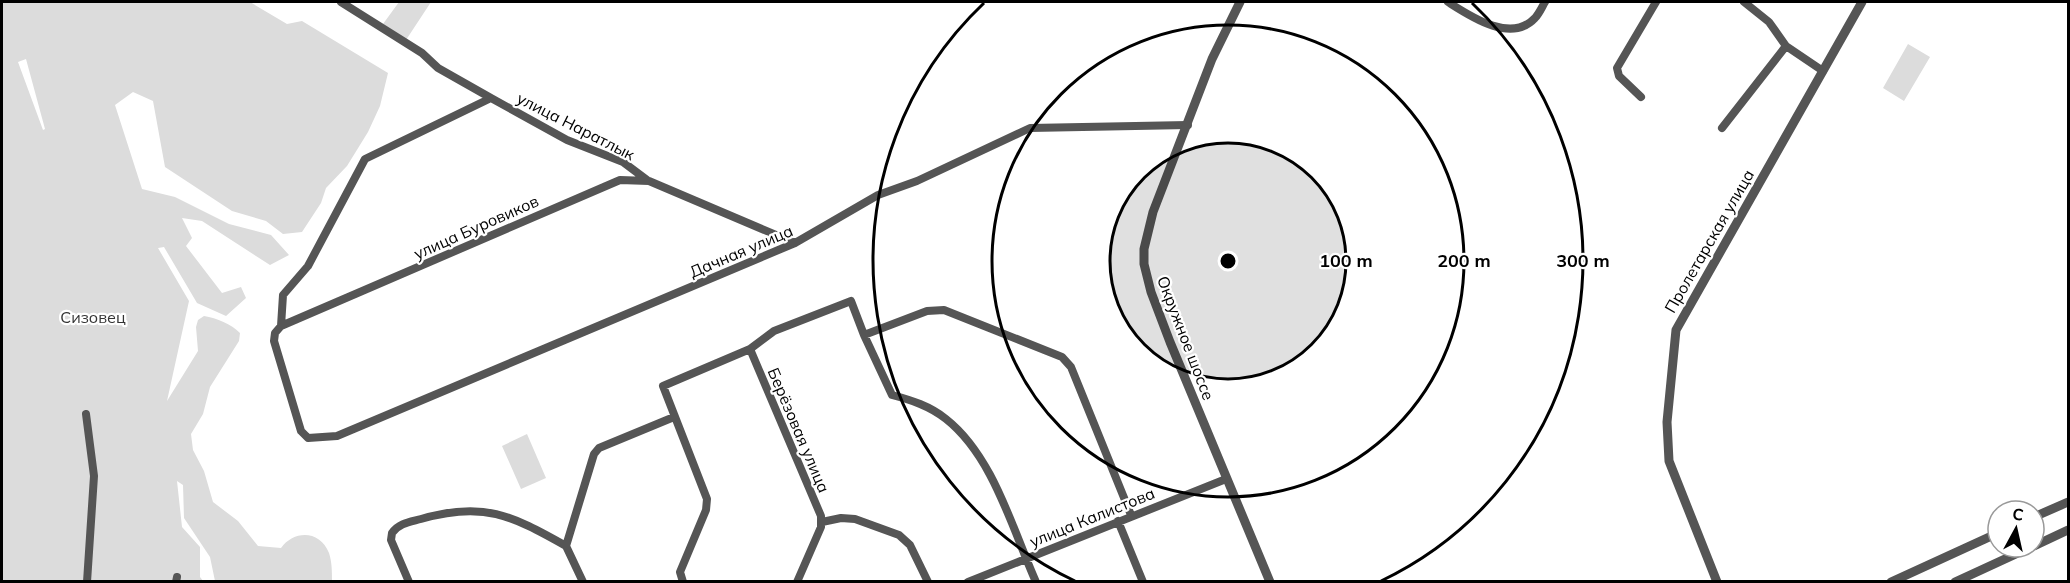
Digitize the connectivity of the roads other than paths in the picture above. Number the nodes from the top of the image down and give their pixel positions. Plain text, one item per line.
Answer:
1 (341, 2) edge
2 (1240, 2) edge
3 (1448, 2) edge
4 (1545, 2) edge
5 (1656, 2) edge
6 (1744, 2) edge
7 (1862, 2) edge
8 (1786, 46) junction
9 (1823, 71) junction
10 (1641, 97) dead end
11 (491, 98) junction
12 (1188, 125) junction
13 (1722, 128) dead end
14 (649, 181) junction
15 (795, 243) junction
16 (281, 326) junction
17 (864, 335) junction
18 (750, 349) junction
19 (86, 414) dead end
20 (674, 417) junction
21 (1226, 479) junction
22 (2068, 501) edge
23 (2046, 511) edge
24 (1131, 515) junction
25 (1118, 521) junction
26 (822, 522) junction
27 (2068, 530) edge
28 (1986, 538) edge
29 (2046, 540) edge
30 (566, 546) junction
31 (1026, 558) junction
32 (2005, 559) edge
33 (87, 582) edge
34 (409, 582) edge
35 (583, 582) edge
36 (684, 582) edge
37 (797, 582) edge
38 (928, 582) edge
39 (968, 582) edge
40 (1036, 582) edge
41 (1143, 582) edge
42 (1270, 582) edge
43 (1717, 582) edge
44 (1891, 582) edge
45 (1955, 582) edge

1 - 11 street, улица Наратлык
2 - 12 street, Окружное шоссе
3 - 4 street
5 - 10 street
6 - 8 street
7 - 9 street, Пролетарская улица
8 - 9 street
8 - 13 street
9 - 43 street, Пролетарская улица
11 - 14 street, улица Наратлык
11 - 16 street, улица Наратлык
12 - 15 street, Дачная улица
12 - 21 street, Окружное шоссе
14 - 15 street, улица Буровиков
14 - 16 street, улица Буровиков
15 - 16 street, Дачная улица
17 - 18 street
17 - 24 street
17 - 31 street
18 - 20 street
18 - 26 street, Берёзовая улица
19 - 33 street
20 - 30 street
20 - 36 street
21 - 24 street, улица Калистова
21 - 42 street, Окружное шоссе
22 - 23 street
24 - 25 street, улица Калистова
25 - 31 street, улица Калистова
25 - 41 street
26 - 37 street
26 - 38 street
27 - 29 street
28 - 44 street
30 - 34 street
30 - 35 street
31 - 39 street, улица Калистова
31 - 40 street
32 - 45 street

